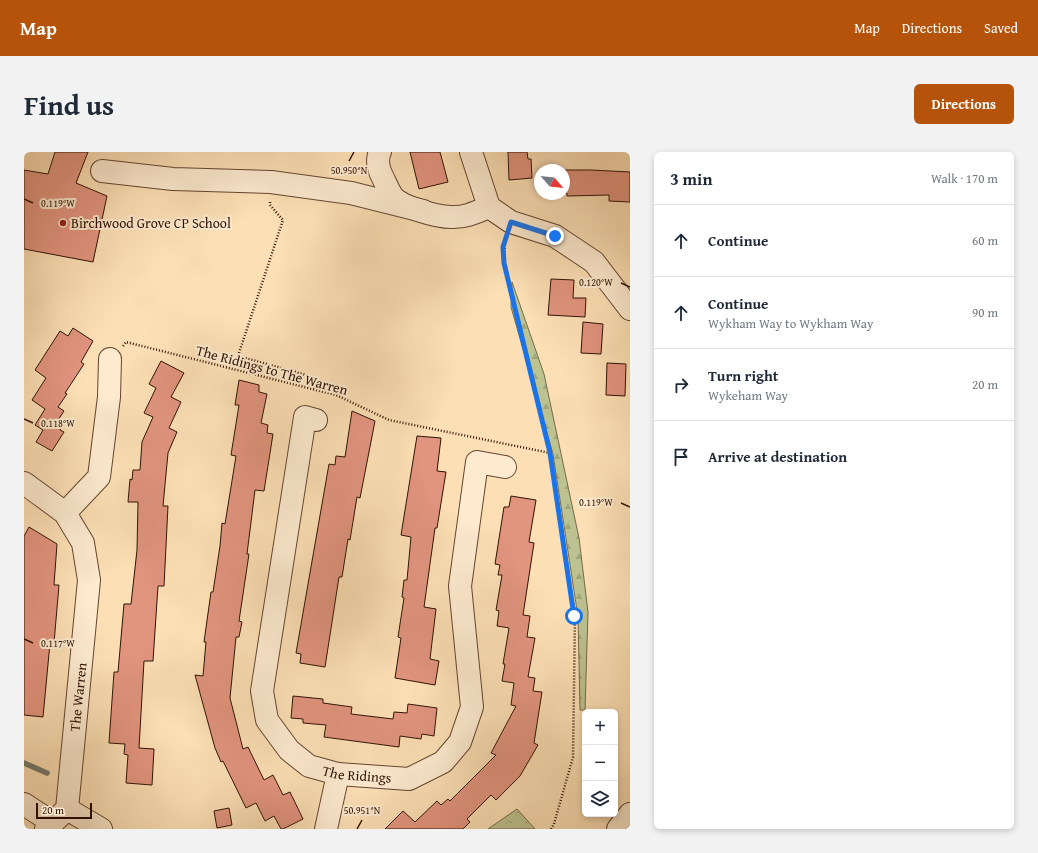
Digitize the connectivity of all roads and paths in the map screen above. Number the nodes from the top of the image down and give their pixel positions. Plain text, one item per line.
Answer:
1 (471, 152) edge
2 (380, 162) edge
3 (102, 171) dead end
4 (271, 182) junction
5 (351, 192) junction
6 (489, 207) junction
7 (423, 212) junction
8 (511, 222) junction
9 (630, 309) edge
10 (110, 359) joint
11 (313, 389) junction
12 (316, 420) dead end
13 (550, 453) junction
14 (506, 467) dead end
15 (24, 484) edge
16 (65, 513) junction
17 (338, 774) junction
18 (24, 804) edge
19 (630, 814) edge
20 (55, 820) edge
21 (100, 829) edge
22 (326, 829) edge
23 (551, 829) edge
24 (618, 829) edge

1 - 6 street
2 - 5 street
2 - 7 street
3 - 4 street
4 - 5 street
4 - 11 path
5 - 7 street
6 - 7 street
6 - 8 street
8 - 9 street
8 - 13 path
10 - 11 path, The Ridings to The Warren
10 - 16 street
11 - 13 path, The Ridings to The Warren
12 - 17 street, The Ridings
13 - 23 path
14 - 17 street, The Ridings
15 - 16 street, The Warren
16 - 20 street, The Warren
17 - 22 street
18 - 20 street
19 - 24 street
20 - 21 street

